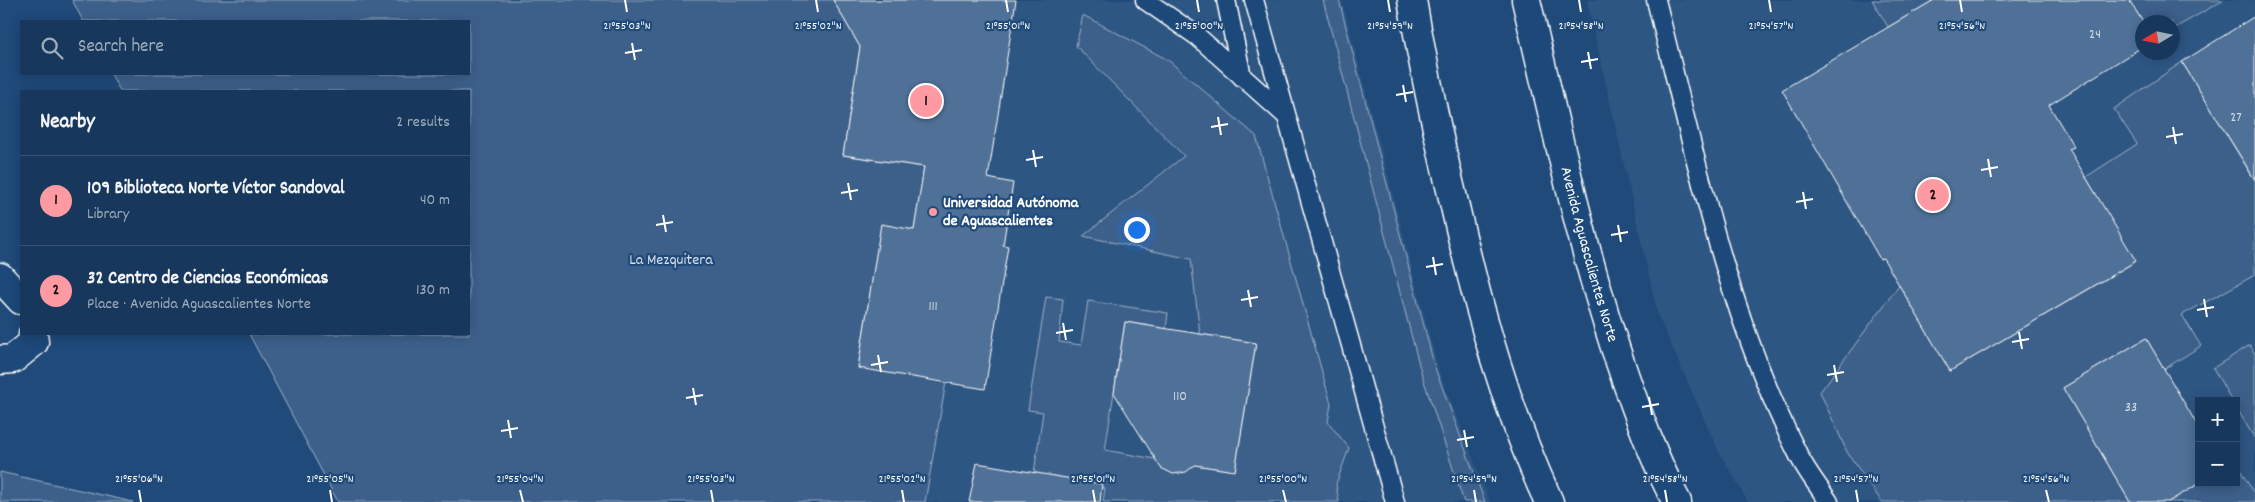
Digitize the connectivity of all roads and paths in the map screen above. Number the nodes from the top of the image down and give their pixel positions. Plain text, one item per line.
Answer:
1 (1145, 0) edge
2 (1226, 0) edge
3 (1254, 0) edge
4 (1412, 0) edge
5 (1526, 0) edge
6 (1656, 0) edge
7 (1242, 77) junction
8 (1284, 114) junction
9 (0, 278) edge
10 (20, 299) edge
11 (34, 338) edge
12 (0, 360) edge
13 (1395, 502) edge
14 (1550, 502) edge
15 (1677, 502) edge
16 (1829, 502) edge

1 - 7 lane
2 - 7 lane
3 - 8 lane
4 - 14 main road
5 - 15 main road, Avenida Aguascalientes Norte
6 - 16 lane
7 - 8 lane
8 - 13 lane
9 - 10 main road
11 - 12 main road

